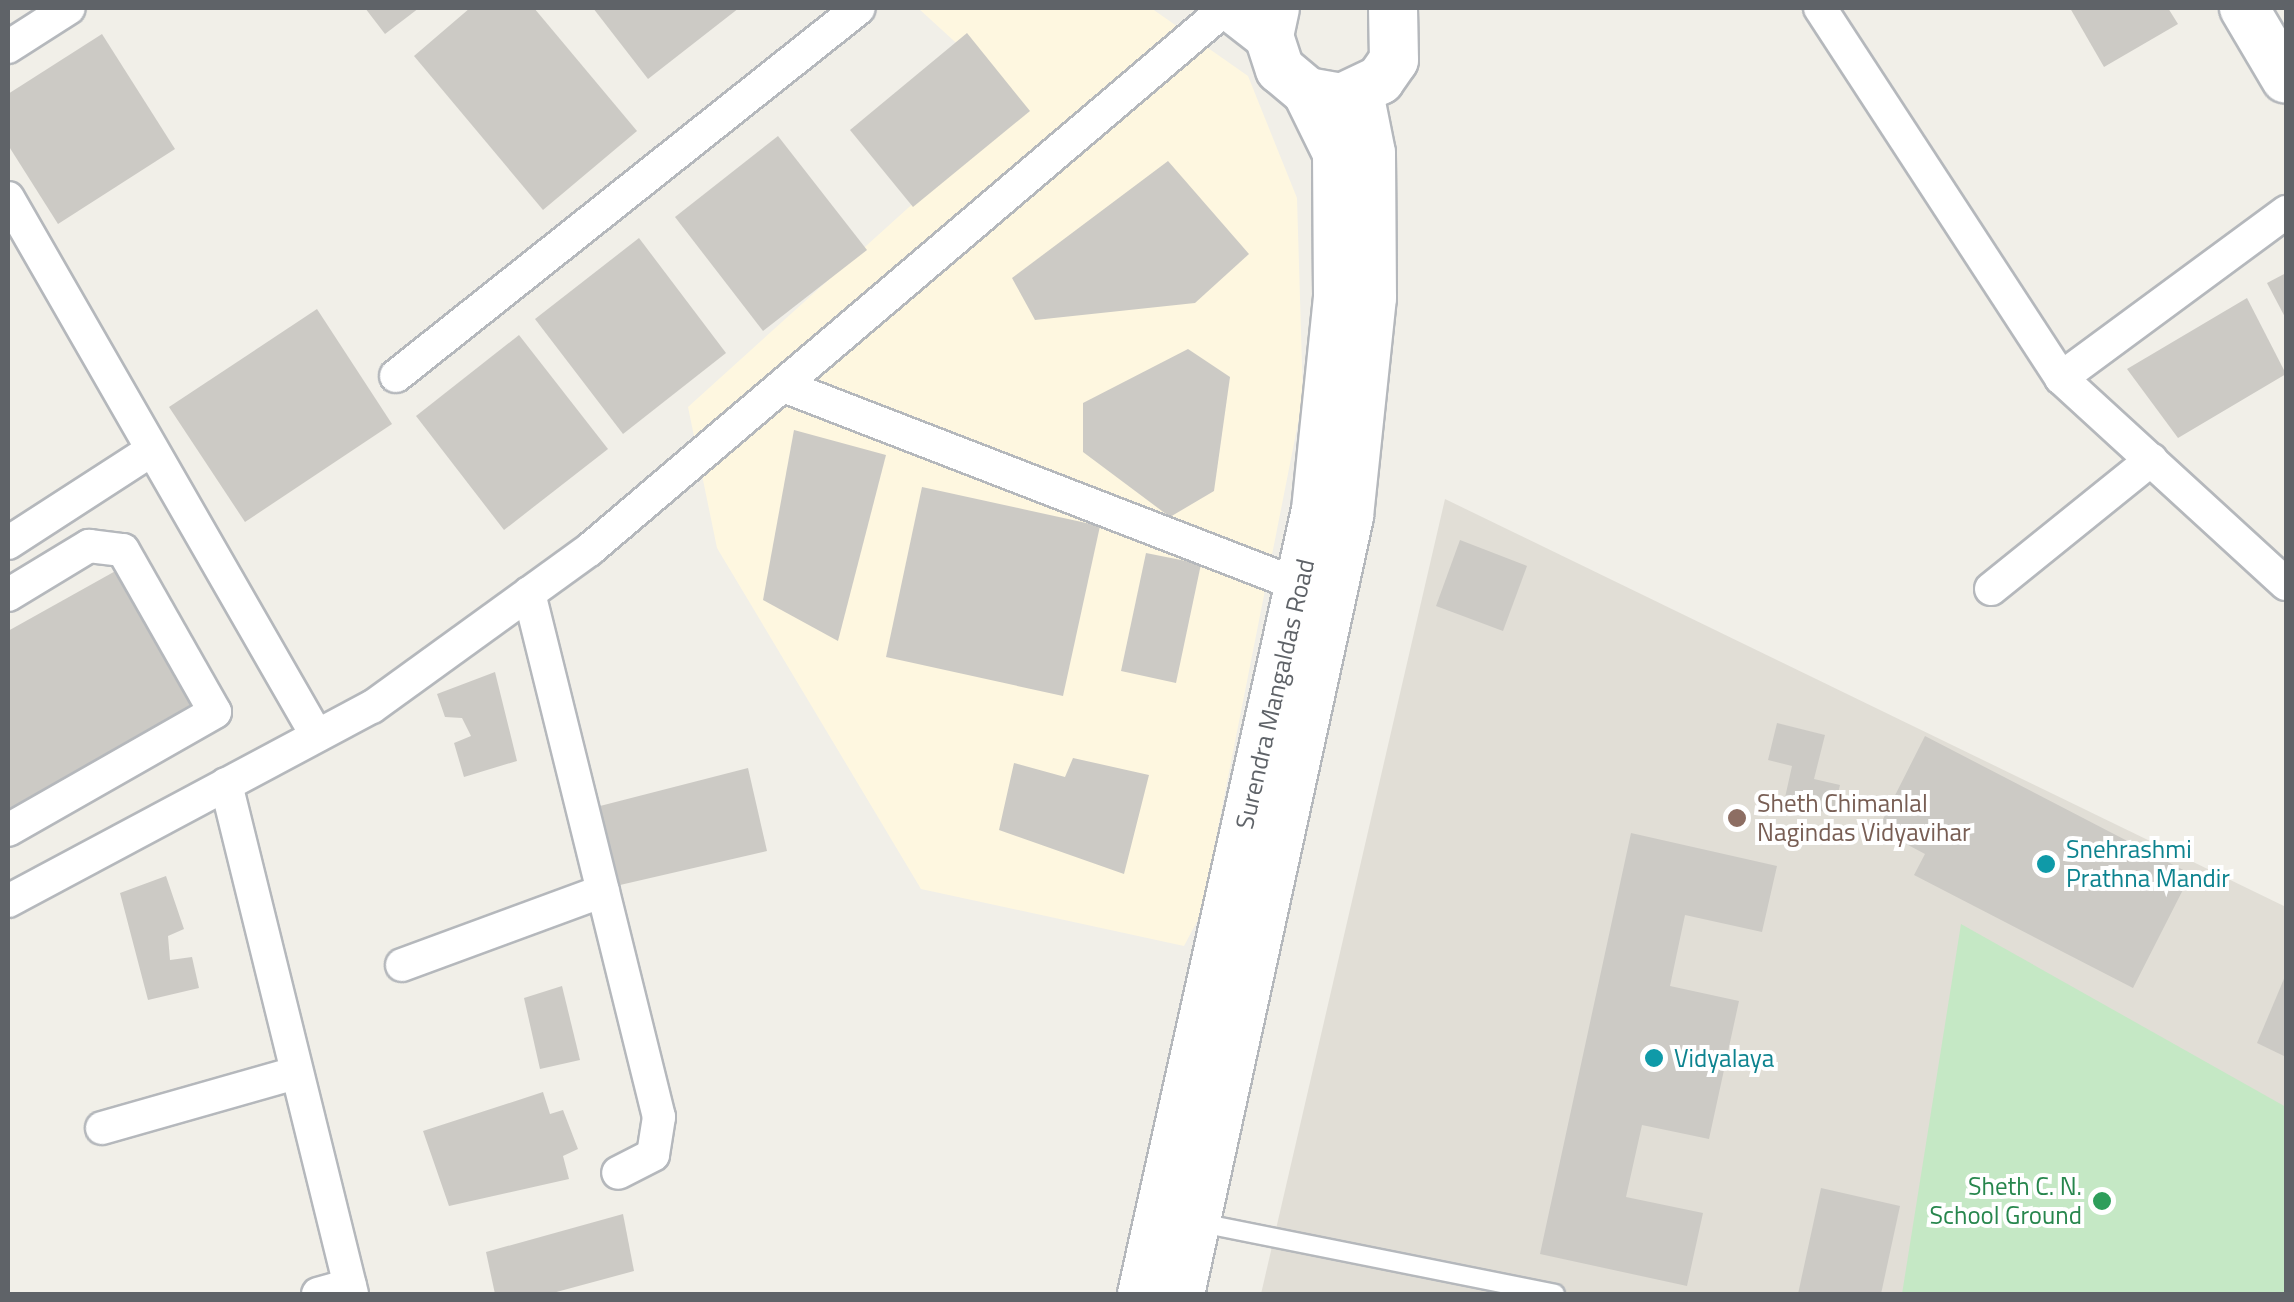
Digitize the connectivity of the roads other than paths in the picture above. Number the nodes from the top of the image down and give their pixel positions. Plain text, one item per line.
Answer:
1 (68, 8) edge
2 (859, 8) edge
3 (1393, 8) edge
4 (1820, 8) edge
5 (2244, 8) edge
6 (1250, 14) edge
7 (8, 47) edge
8 (2286, 78) edge
9 (1307, 92) junction
10 (1359, 94) junction
11 (8, 198) edge
12 (2286, 212) edge
13 (396, 376) dead end
14 (2061, 378) junction
15 (784, 386) junction
16 (152, 450) junction
17 (2150, 460) junction
18 (8, 543) edge
19 (2286, 584) edge
20 (1299, 585) junction
21 (1991, 589) dead end
22 (529, 593) junction
23 (8, 595) edge
24 (317, 736) junction
25 (226, 784) junction
26 (8, 830) edge
27 (603, 891) junction
28 (8, 902) edge
29 (402, 964) dead end
30 (295, 1073) junction
31 (102, 1128) dead end
32 (618, 1173) dead end
33 (1196, 1222) junction
34 (351, 1290) edge
35 (318, 1294) edge
36 (1142, 1294) edge
37 (1180, 1294) edge
38 (1555, 1294) edge

1 - 7 street
2 - 13 street
3 - 10 main road
4 - 14 street
5 - 8 main road
6 - 9 main road, Surendra Mangaldas Road
6 - 15 street
9 - 10 main road
9 - 20 main road, Surendra Mangaldas Road
10 - 33 main road, Surendra Mangaldas Road
11 - 16 street
12 - 14 street
14 - 17 street
15 - 20 street
15 - 22 street
16 - 18 street
16 - 24 street
17 - 19 street
17 - 21 street
20 - 36 main road, Surendra Mangaldas Road
22 - 24 street
22 - 27 street
23 - 26 street
24 - 25 street
25 - 28 street
25 - 30 street
27 - 29 street
27 - 32 street
30 - 31 street
30 - 34 street
33 - 37 main road, Surendra Mangaldas Road
33 - 38 lane
34 - 35 street

